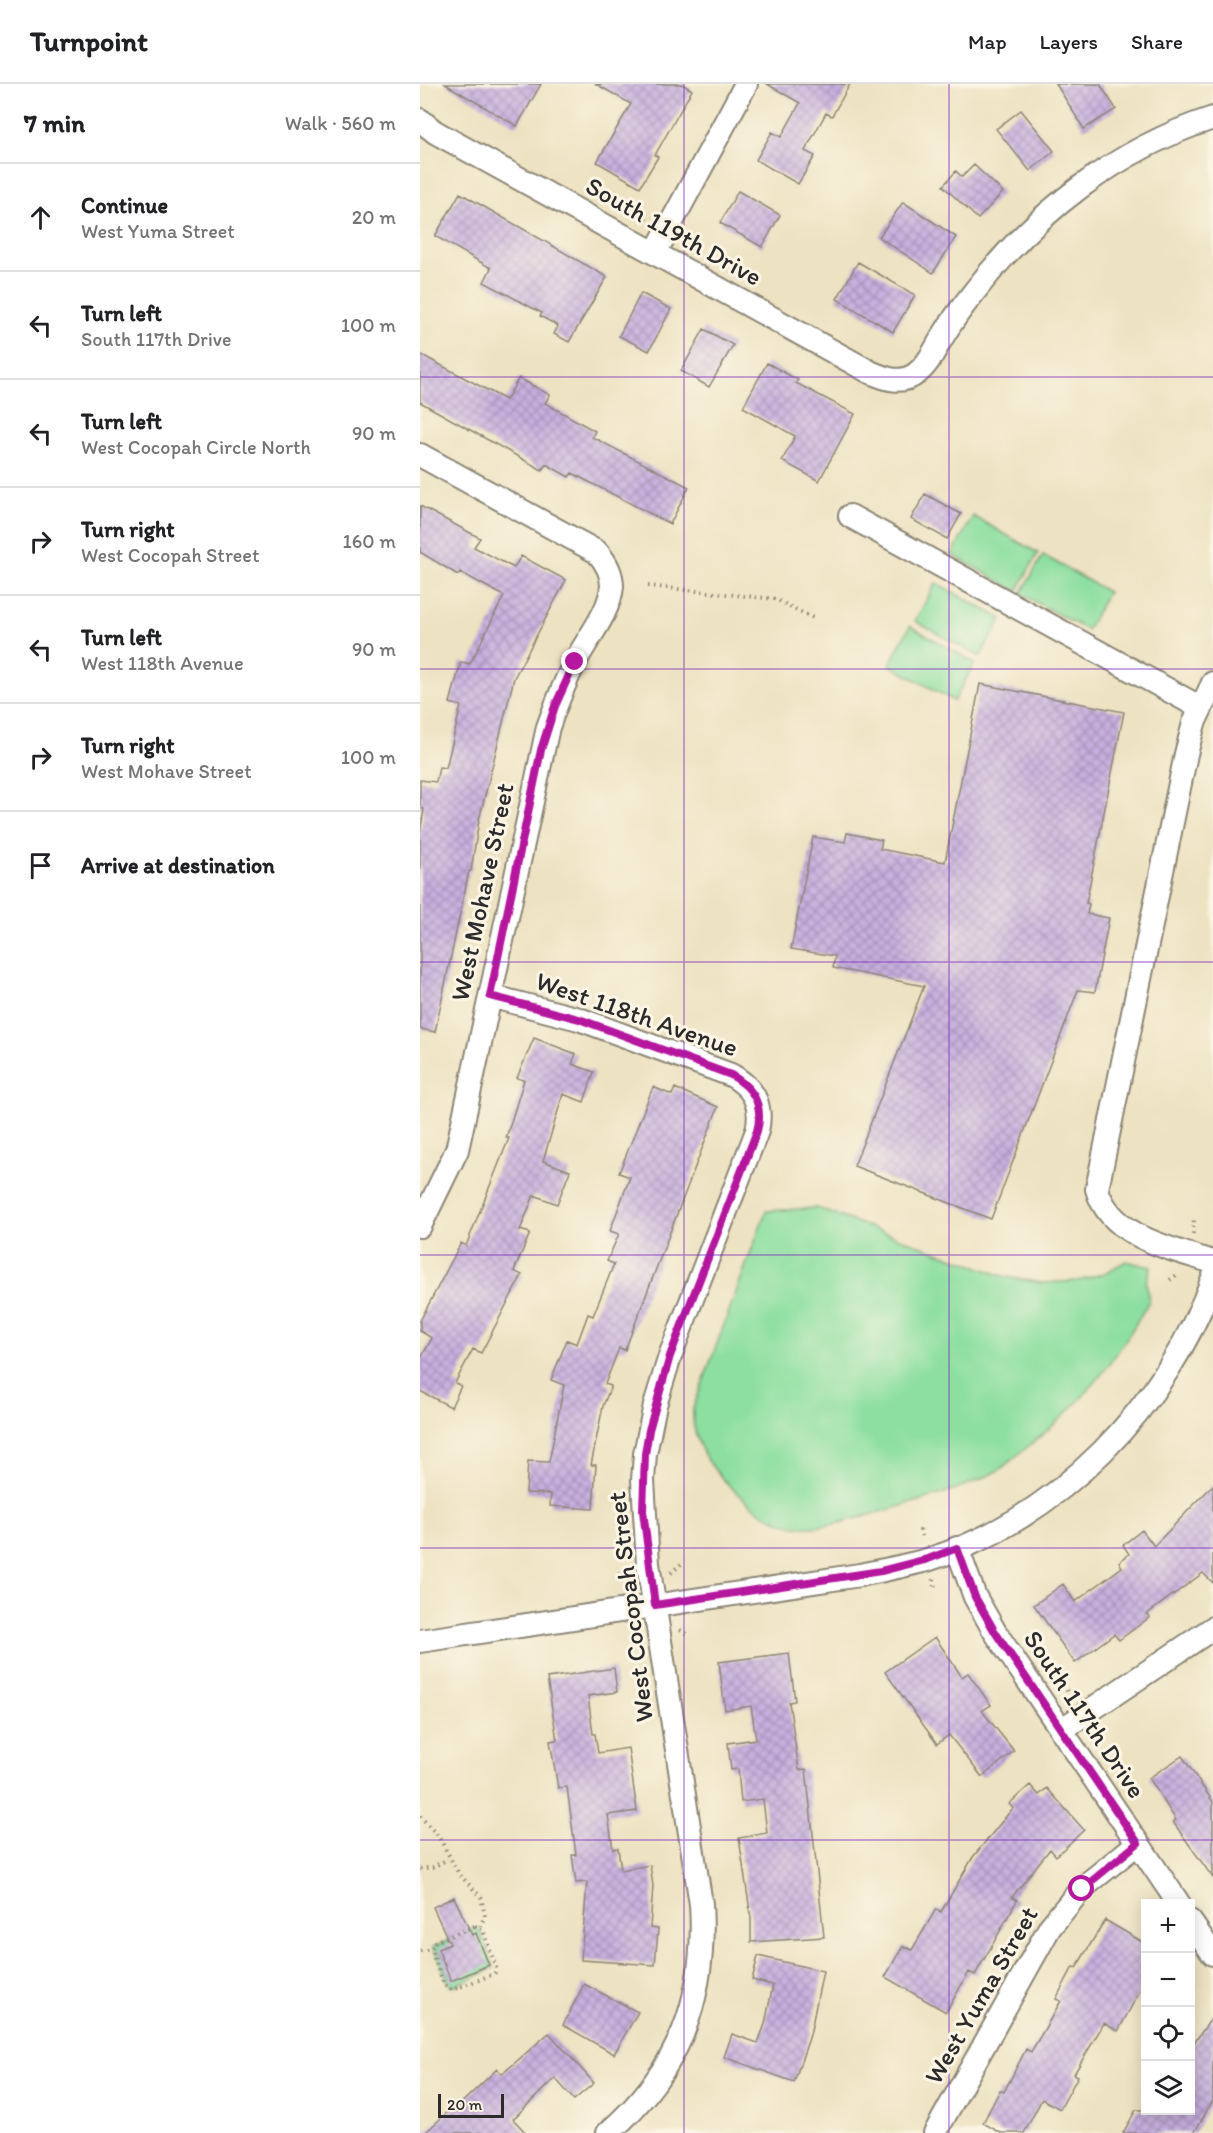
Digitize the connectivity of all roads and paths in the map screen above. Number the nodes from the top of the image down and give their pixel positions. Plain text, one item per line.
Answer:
1 (746, 84) edge
2 (1213, 118) edge
3 (420, 120) edge
4 (655, 253) junction
5 (420, 454) edge
6 (850, 516) dead end
7 (648, 586) dead end
8 (815, 619) dead end
9 (1213, 683) edge
10 (1201, 708) junction
11 (490, 996) junction
12 (757, 1099) joint
13 (420, 1226) edge
14 (1213, 1262) edge
15 (1213, 1278) edge
16 (957, 1548) junction
17 (655, 1605) junction
18 (1213, 1628) edge
19 (420, 1641) edge
20 (1061, 1730) junction
21 (420, 1816) edge
22 (1138, 1843) junction
23 (448, 1858) junction
24 (420, 1869) edge
25 (1176, 1899) edge
26 (480, 1926) junction
27 (1195, 1927) edge
28 (431, 1949) junction
29 (420, 1951) edge
30 (1213, 1954) edge
31 (608, 2133) edge
32 (935, 2133) edge

1 - 4 street
2 - 4 street, South 119th Drive
3 - 4 street, South 119th Drive
5 - 11 street, West Mohave Street
6 - 10 street
7 - 8 path
9 - 10 street
10 - 14 street
11 - 12 street, West 118th Avenue
11 - 13 street, West Mohave Street
12 - 17 street, West Cocopah Street
15 - 16 street
16 - 17 street
16 - 20 street, South 117th Drive
17 - 19 street
17 - 31 street, West Cocopah Street
18 - 20 street
20 - 22 street, South 117th Drive
21 - 23 path
22 - 25 street, South 117th Drive
22 - 32 street, West Yuma Street
23 - 24 path
23 - 26 path
26 - 28 path
26 - 28 path
27 - 30 street
28 - 29 path

